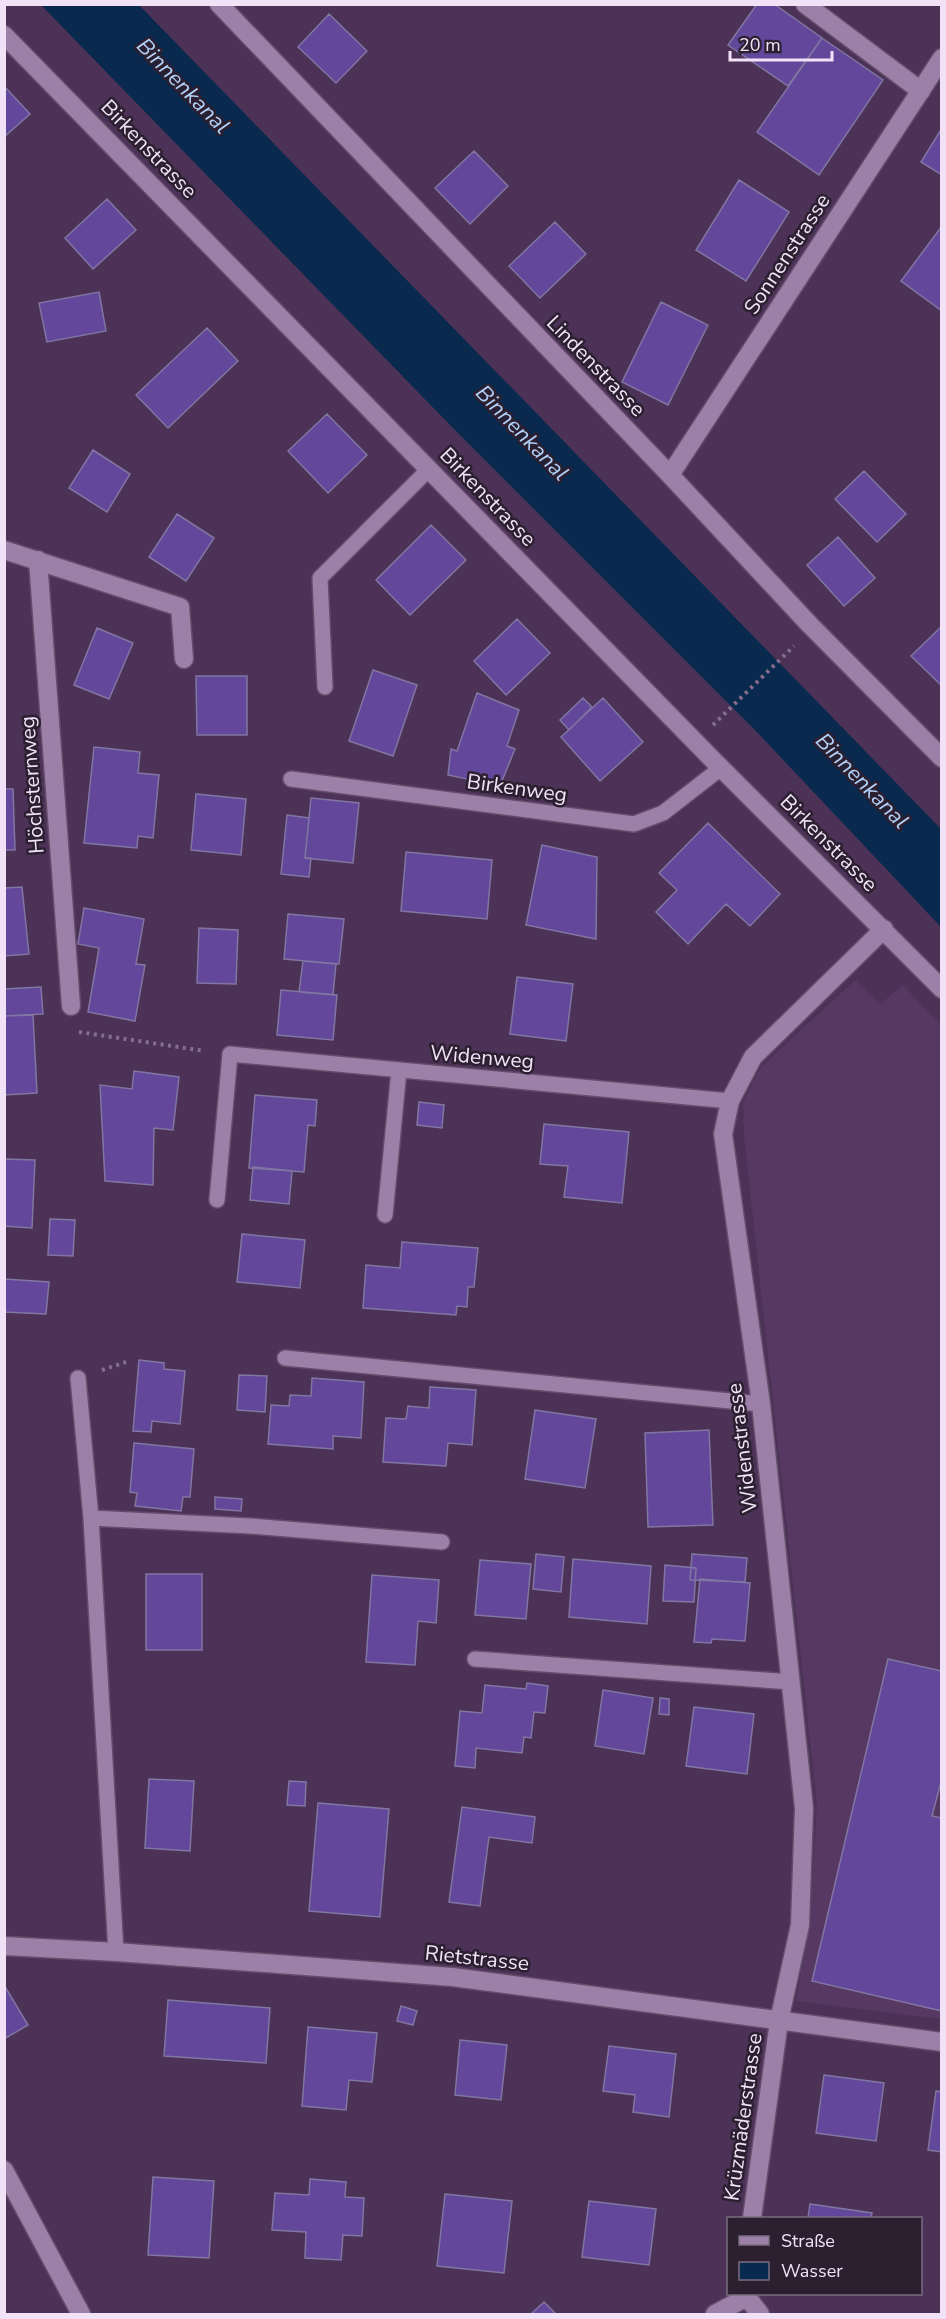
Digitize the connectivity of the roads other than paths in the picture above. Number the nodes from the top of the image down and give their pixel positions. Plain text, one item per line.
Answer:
1 (219, 4) edge
2 (805, 4) edge
3 (4, 35) edge
4 (942, 58) edge
5 (921, 91) junction
6 (429, 469) junction
7 (670, 475) junction
8 (4, 550) edge
9 (39, 560) junction
10 (184, 658) dead end
11 (325, 687) dead end
12 (942, 758) edge
13 (721, 768) junction
14 (291, 779) dead end
15 (884, 929) junction
16 (942, 989) edge
17 (71, 1006) road end
18 (399, 1070) junction
19 (730, 1101) junction
20 (217, 1200) dead end
21 (385, 1215) dead end
22 (285, 1358) dead end
23 (78, 1378) dead end
24 (761, 1404) junction
25 (91, 1518) junction
26 (442, 1542) dead end
27 (475, 1659) dead end
28 (791, 1682) junction
29 (4, 1946) edge
30 (116, 1952) junction
31 (779, 2021) junction
32 (942, 2042) edge
33 (4, 2170) edge
34 (752, 2217) edge
35 (747, 2295) edge
36 (81, 2314) edge
37 (715, 2314) edge
38 (760, 2314) edge

1 - 7 street, Lindenstrasse
2 - 5 street
3 - 6 street, Birkenstrasse
4 - 5 street, Sonnenstrasse
5 - 7 street, Sonnenstrasse
6 - 11 lane
6 - 13 street, Birkenstrasse
7 - 12 street, Lindenstrasse
8 - 9 street
9 - 10 street
9 - 17 street, Höchsternweg
13 - 14 lane, Birkenweg
13 - 15 street, Birkenstrasse
15 - 16 street, Birkenstrasse
15 - 19 street, Widenstrasse
18 - 19 lane, Widenweg
18 - 20 lane, Widenweg
18 - 21 lane
19 - 24 street, Widenstrasse
22 - 24 lane
23 - 25 lane
24 - 28 street, Widenstrasse
25 - 26 lane
25 - 30 lane
27 - 28 lane
28 - 31 street, Widenstrasse
29 - 30 street, Rietstrasse
30 - 31 street, Rietstrasse
31 - 32 street, Rietstrasse
31 - 34 street, Krüzmäderstrasse
33 - 36 street
35 - 37 street
35 - 38 street

